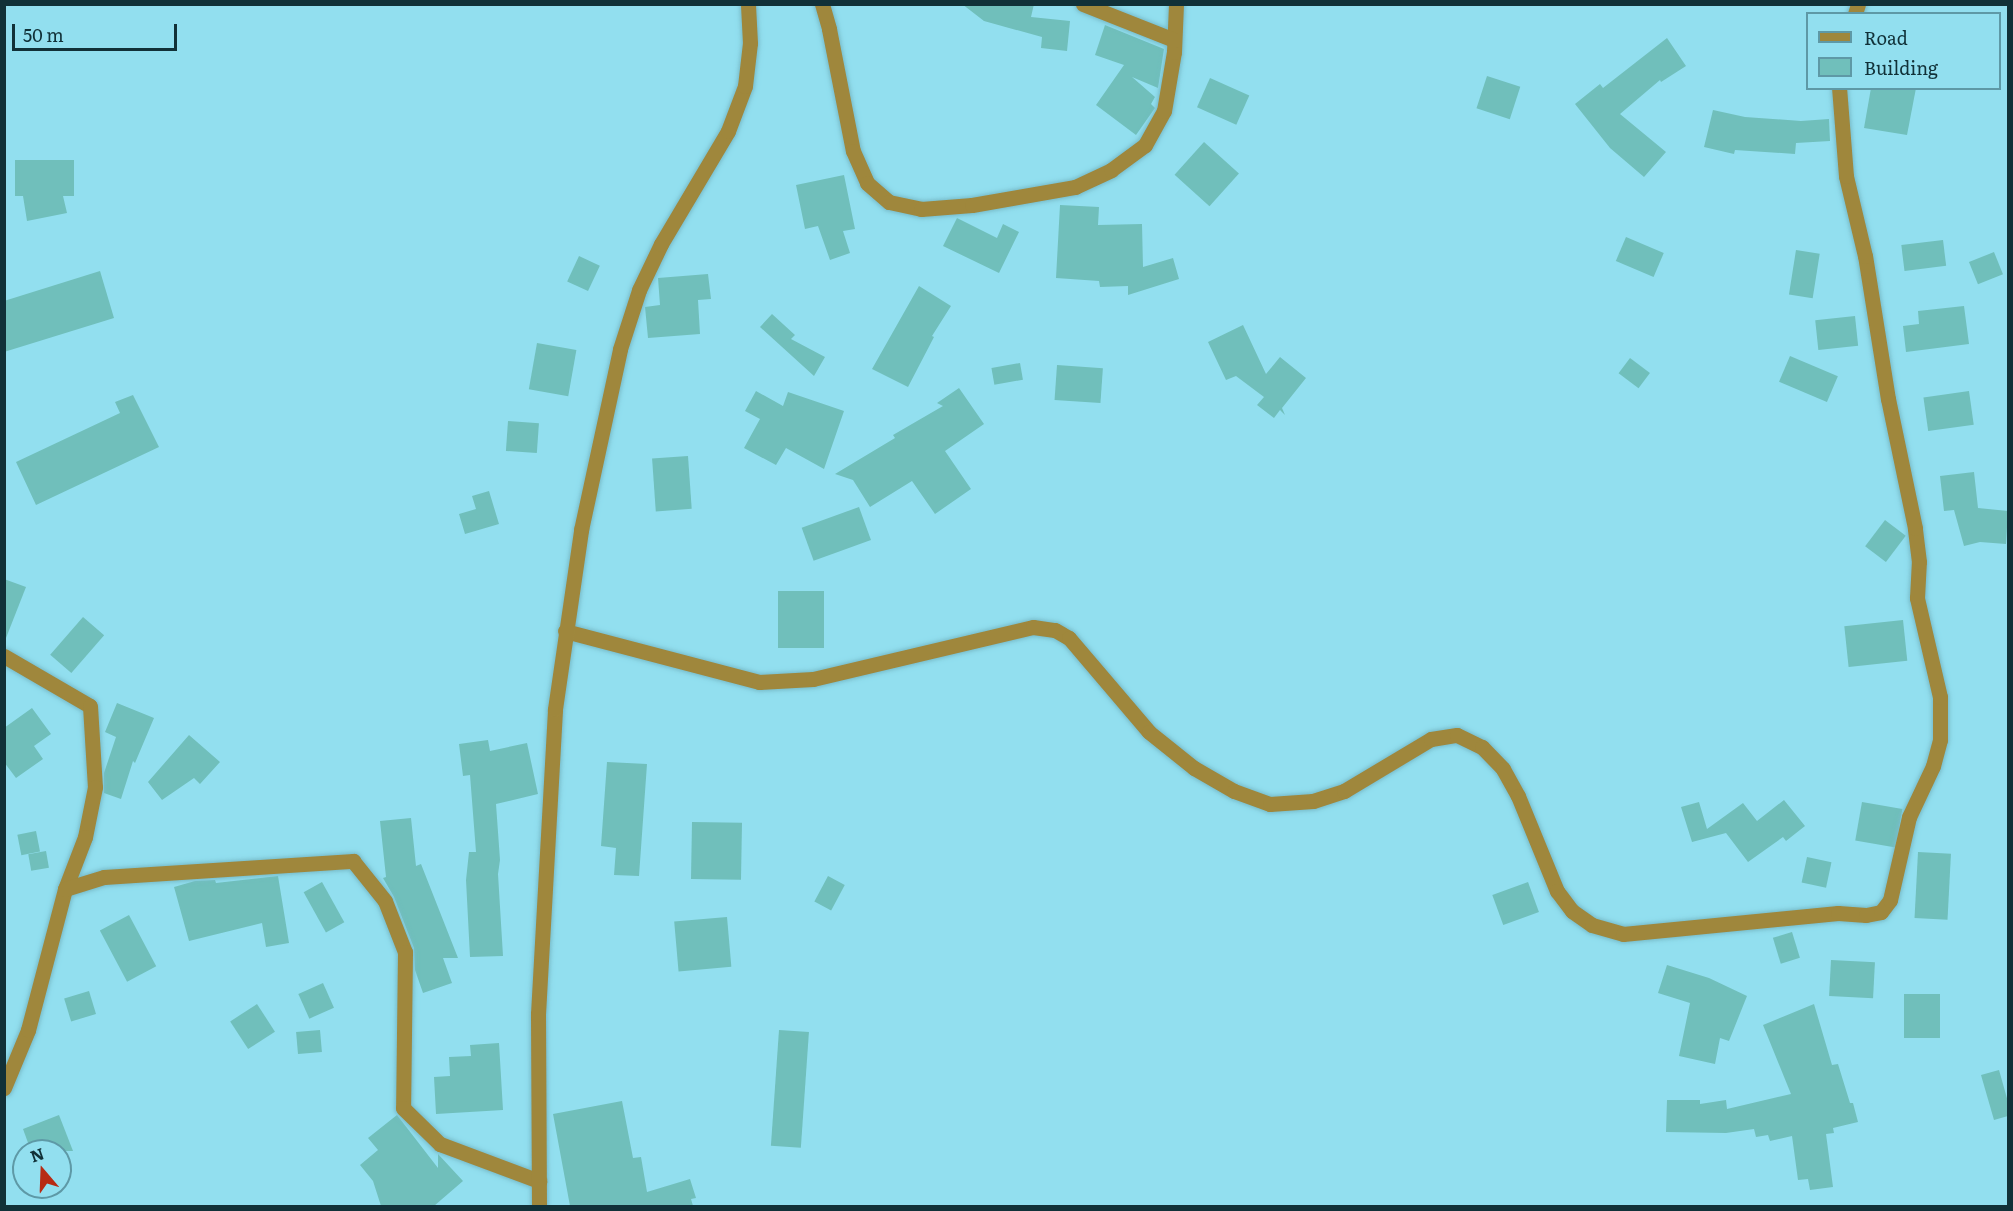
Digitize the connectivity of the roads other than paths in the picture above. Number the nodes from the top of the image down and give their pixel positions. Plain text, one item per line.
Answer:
1 (748, 4) edge
2 (822, 4) edge
3 (1083, 4) edge
4 (1176, 4) edge
5 (1174, 40) junction
6 (1839, 90) edge
7 (565, 631) junction
8 (4, 656) edge
9 (65, 889) junction
10 (4, 1088) edge
11 (539, 1181) junction
12 (539, 1206) edge

1 - 7 street
2 - 5 street
3 - 5 street
4 - 5 street
6 - 7 street
7 - 11 street
8 - 9 street
9 - 10 street
9 - 11 street
11 - 12 street

